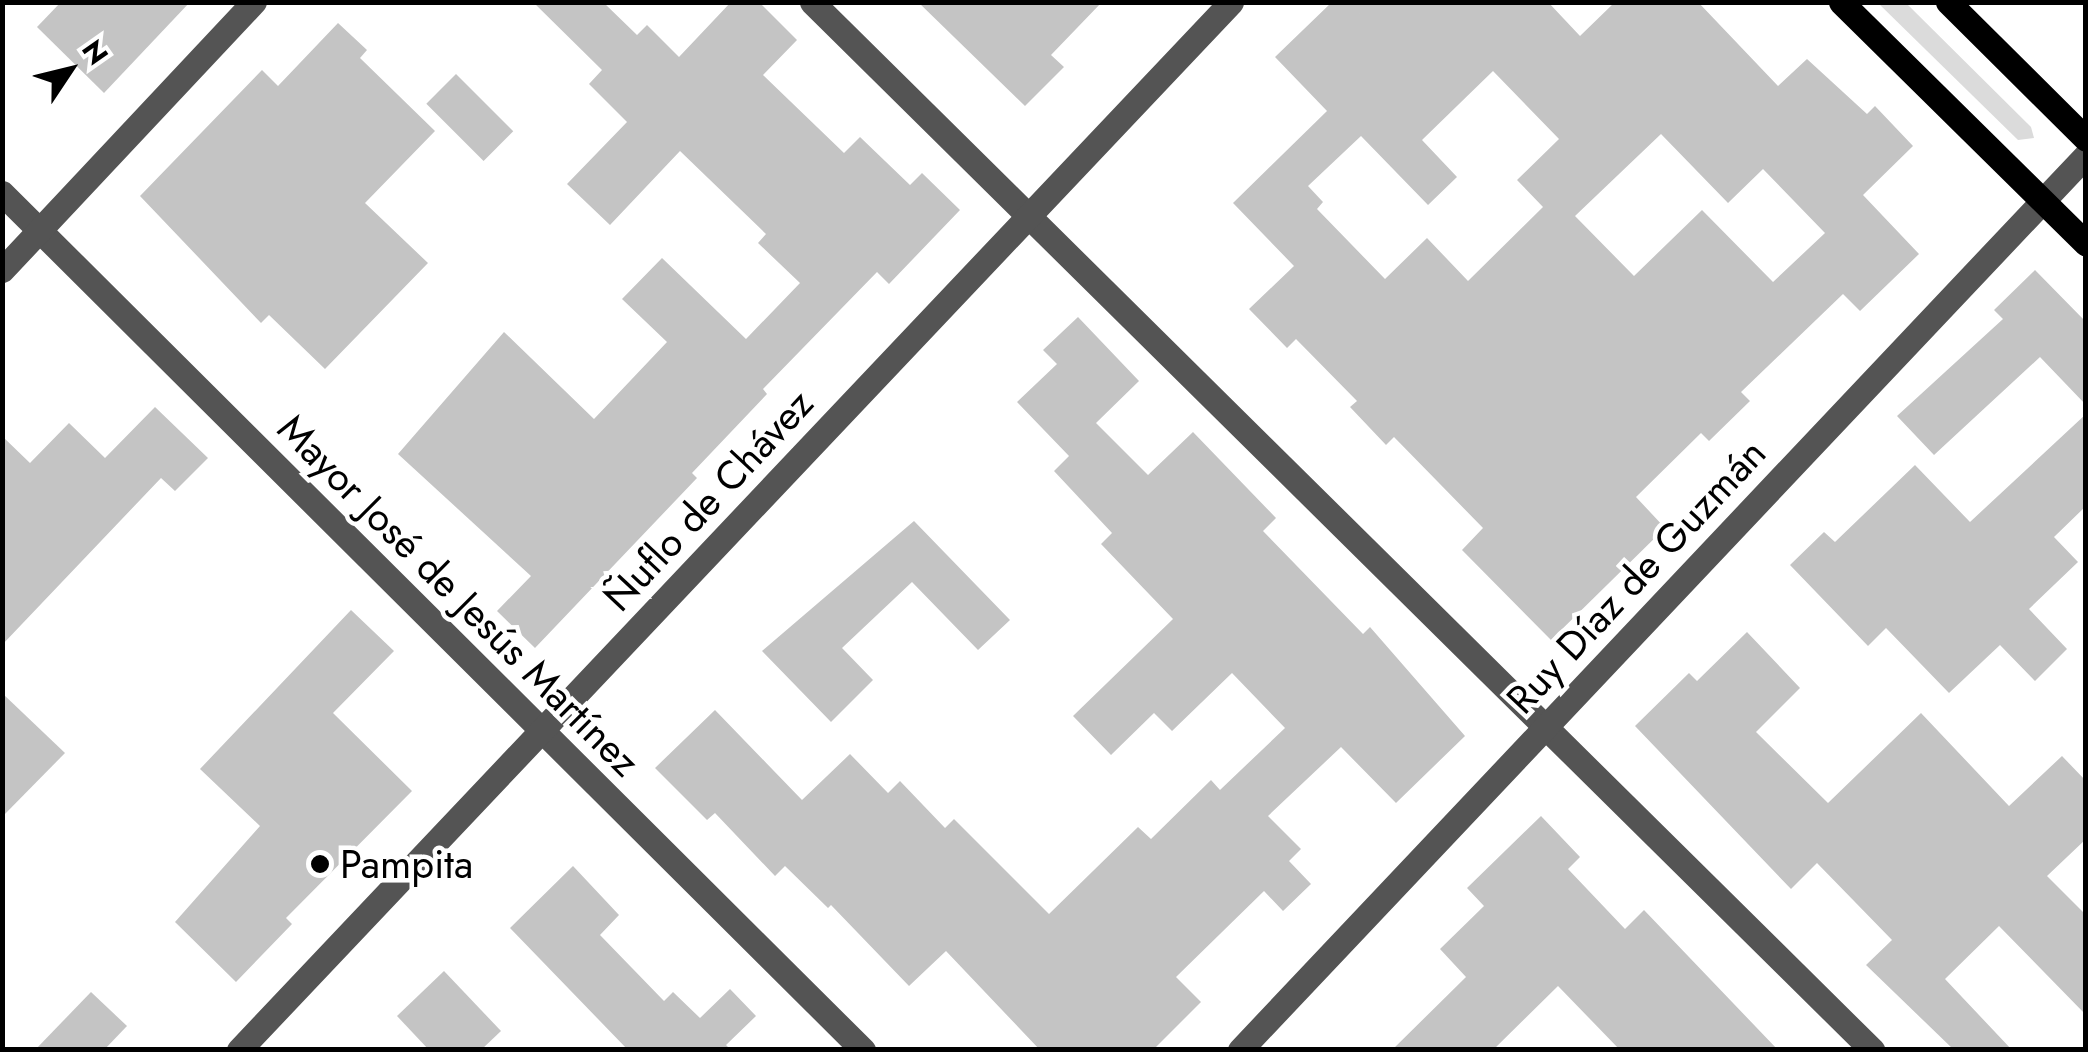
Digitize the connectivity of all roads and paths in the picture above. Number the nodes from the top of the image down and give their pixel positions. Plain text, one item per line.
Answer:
1 (254, 2) edge
2 (812, 2) edge
3 (1230, 2) edge
4 (1841, 2) edge
5 (1948, 2) edge
6 (2086, 139) edge
7 (2086, 155) edge
8 (2, 193) edge
9 (2041, 201) junction
10 (1029, 215) junction
11 (40, 230) junction
12 (2086, 244) edge
13 (2, 270) edge
14 (1546, 726) junction
15 (540, 731) junction
16 (239, 1050) edge
17 (863, 1050) edge
18 (1240, 1050) edge
19 (1872, 1050) edge

1 - 11 street
2 - 10 street
3 - 10 street, Ñuflo de Chávez
4 - 9 main road
5 - 6 main road
7 - 9 street, Ruy Díaz de Guzmán
8 - 11 street, Mayor José de Jesús Martínez
9 - 12 main road
9 - 14 street, Ruy Díaz de Guzmán
10 - 14 street
10 - 15 street, Ñuflo de Chávez
11 - 13 street
11 - 15 street, Mayor José de Jesús Martínez
14 - 18 street, Ruy Díaz de Guzmán
14 - 19 street
15 - 16 street, Ñuflo de Chávez
15 - 17 street, Mayor José de Jesús Martínez

